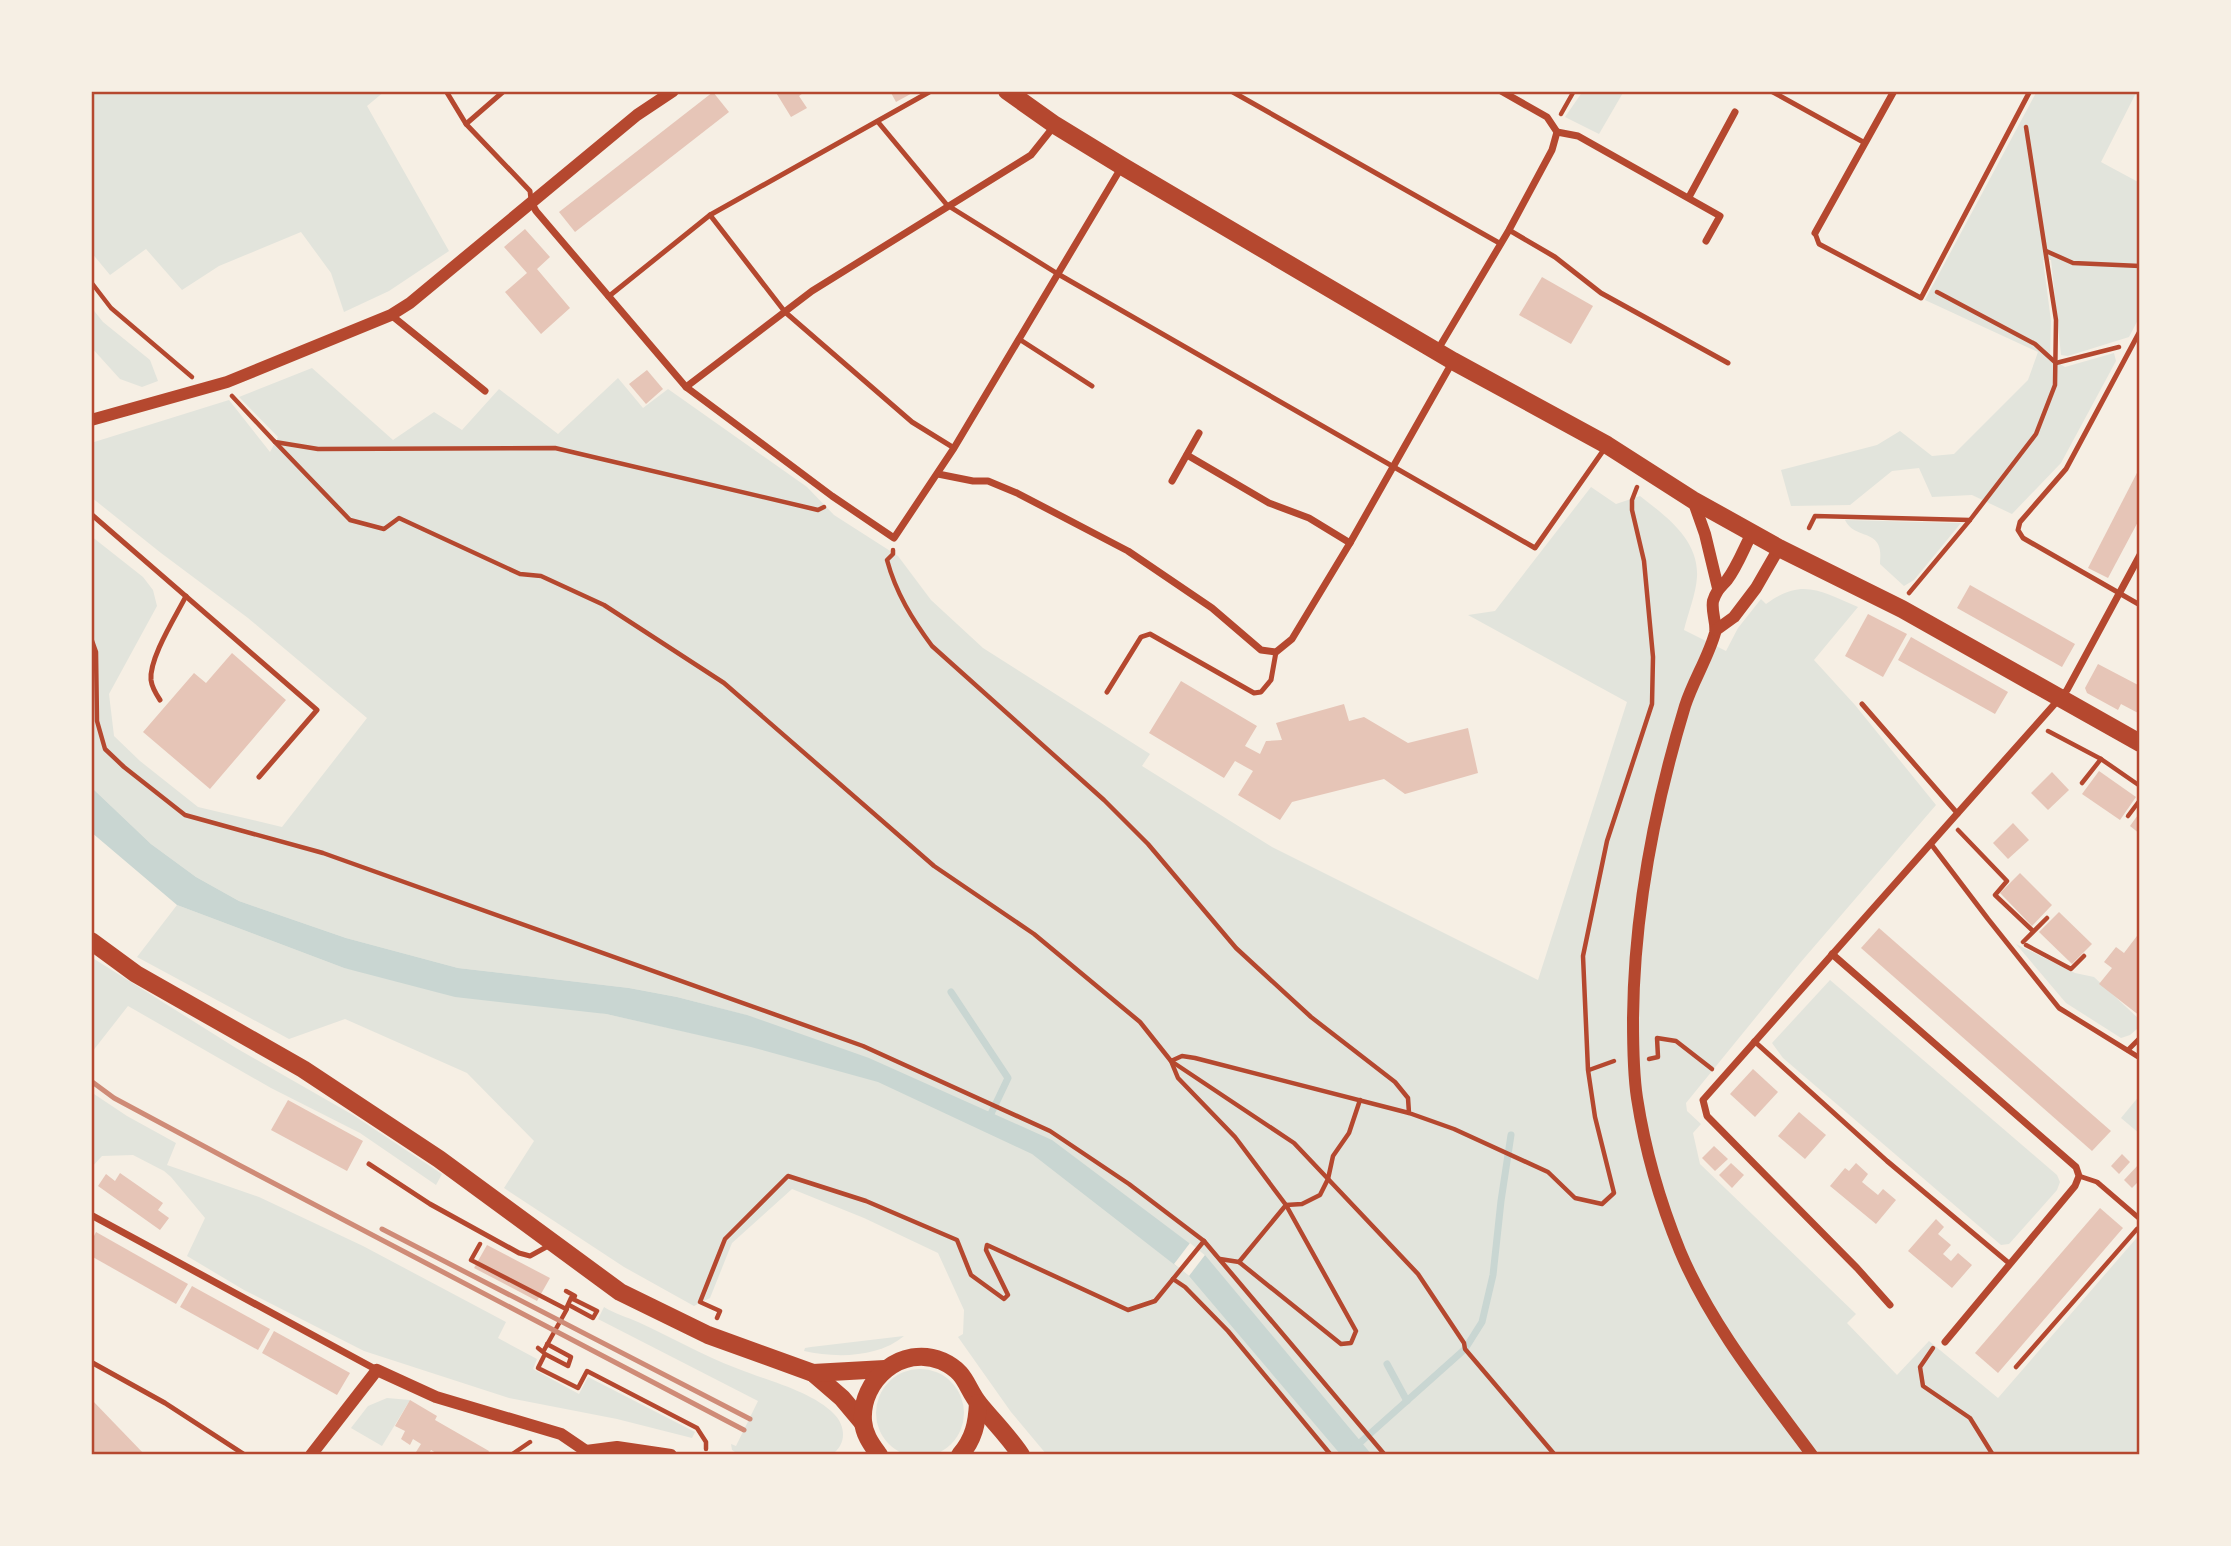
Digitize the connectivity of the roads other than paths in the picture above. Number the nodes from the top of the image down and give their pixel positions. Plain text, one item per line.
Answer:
1 (446, 91) edge
2 (504, 91) edge
3 (673, 91) edge
4 (931, 91) edge
5 (1007, 91) edge
6 (1231, 91) edge
7 (1501, 91) edge
8 (1771, 91) edge
9 (1894, 91) edge
10 (2030, 91) edge
11 (1735, 112) dead end
12 (878, 122) junction
13 (466, 124) junction
14 (1055, 125) junction
15 (1557, 132) junction
16 (1865, 143) junction
17 (1122, 166) junction
18 (1689, 197) junction
19 (531, 201) junction
20 (947, 205) junction
21 (710, 215) junction
22 (1509, 230) junction
23 (1815, 233) joint
24 (1706, 241) dead end
25 (1501, 244) junction
26 (1058, 274) junction
27 (608, 297) junction
28 (785, 312) junction
29 (391, 315) junction
30 (2140, 331) edge
31 (1019, 340) junction
32 (1437, 352) junction
33 (1453, 361) junction
34 (1728, 363) dead end
35 (1092, 386) dead end
36 (686, 387) junction
37 (485, 391) dead end
38 (91, 420) edge
39 (1199, 433) dead end
40 (1607, 445) junction
41 (954, 448) junction
42 (1186, 455) junction
43 (1394, 466) junction
44 (938, 474) junction
45 (1172, 481) dead end
46 (1693, 500) junction
47 (91, 514) edge
48 (1752, 533) junction
49 (1350, 543) junction
50 (1779, 548) junction
51 (2140, 555) edge
52 (1718, 588) junction
53 (2120, 594) junction
54 (187, 596) junction
55 (2140, 605) edge
56 (1716, 630) junction
57 (1276, 652) junction
58 (1107, 692) dead end
59 (2059, 699) junction
60 (160, 700) dead end
61 (1862, 704) dead end
62 (2140, 743) edge
63 (259, 778) dead end
64 (1958, 814) junction
65 (1931, 844) junction
66 (91, 942) edge
67 (1832, 954) junction
68 (2140, 1038) edge
69 (1754, 1041) junction
70 (2128, 1050) junction
71 (2140, 1058) edge
72 (369, 1164) dead end
73 (2079, 1176) junction
74 (91, 1215) edge
75 (2140, 1219) edge
76 (553, 1244) junction
77 (2010, 1264) junction
78 (1890, 1305) dead end
79 (1945, 1342) road end
80 (91, 1362) edge
81 (377, 1370) junction
82 (885, 1370) junction
83 (813, 1373) junction
84 (978, 1403) junction
85 (863, 1423) junction
86 (585, 1453) edge
87 (245, 1455) edge
88 (311, 1455) edge
89 (671, 1455) edge
90 (879, 1455) edge
91 (960, 1455) edge
92 (1021, 1455) edge
93 (1812, 1455) edge

1 - 13 lane
2 - 13 lane
3 - 19 street
4 - 12 lane
5 - 14 main road
6 - 25 lane
7 - 15 street
8 - 16 lane
9 - 16 street
10 - 23 lane
11 - 18 street
12 - 20 lane
12 - 21 lane
13 - 19 lane
14 - 17 main road
14 - 20 street
15 - 18 street
15 - 22 street
16 - 23 street
17 - 26 street
17 - 32 main road
18 - 24 street
19 - 27 street
19 - 29 street
20 - 26 lane
20 - 28 street
21 - 27 lane
21 - 28 lane
22 - 25 street
22 - 34 lane
25 - 32 street
26 - 31 street
26 - 43 lane
27 - 36 street
28 - 36 street
28 - 41 lane
29 - 37 street
29 - 38 street
30 - 53 lane
31 - 35 lane
31 - 41 street
32 - 33 main road
33 - 40 main road
33 - 43 street
36 - 44 street
39 - 42 street
40 - 43 lane
40 - 46 main road
41 - 44 street
42 - 45 street
42 - 49 street
43 - 49 street
44 - 57 street
46 - 48 main road
46 - 52 street
47 - 54 lane
48 - 50 main road
48 - 52 street
49 - 57 street
50 - 56 street
50 - 59 main road
51 - 53 street
52 - 56 street
53 - 55 lane
53 - 59 street
54 - 60 lane
54 - 63 lane
56 - 93 street
57 - 58 lane
59 - 62 main road
59 - 64 street
61 - 64 lane
64 - 65 street
65 - 67 street
65 - 70 lane
66 - 76 main road
67 - 69 street
67 - 73 street
68 - 70 lane
69 - 77 lane
69 - 78 street
70 - 71 lane
72 - 76 lane
73 - 75 lane
73 - 77 street
74 - 81 street
76 - 83 main road
77 - 79 street
80 - 87 lane
81 - 86 street
81 - 88 street
82 - 83 main road
82 - 84 main road
82 - 85 main road
83 - 85 main road
84 - 91 main road
84 - 92 main road
85 - 90 main road
86 - 89 street

